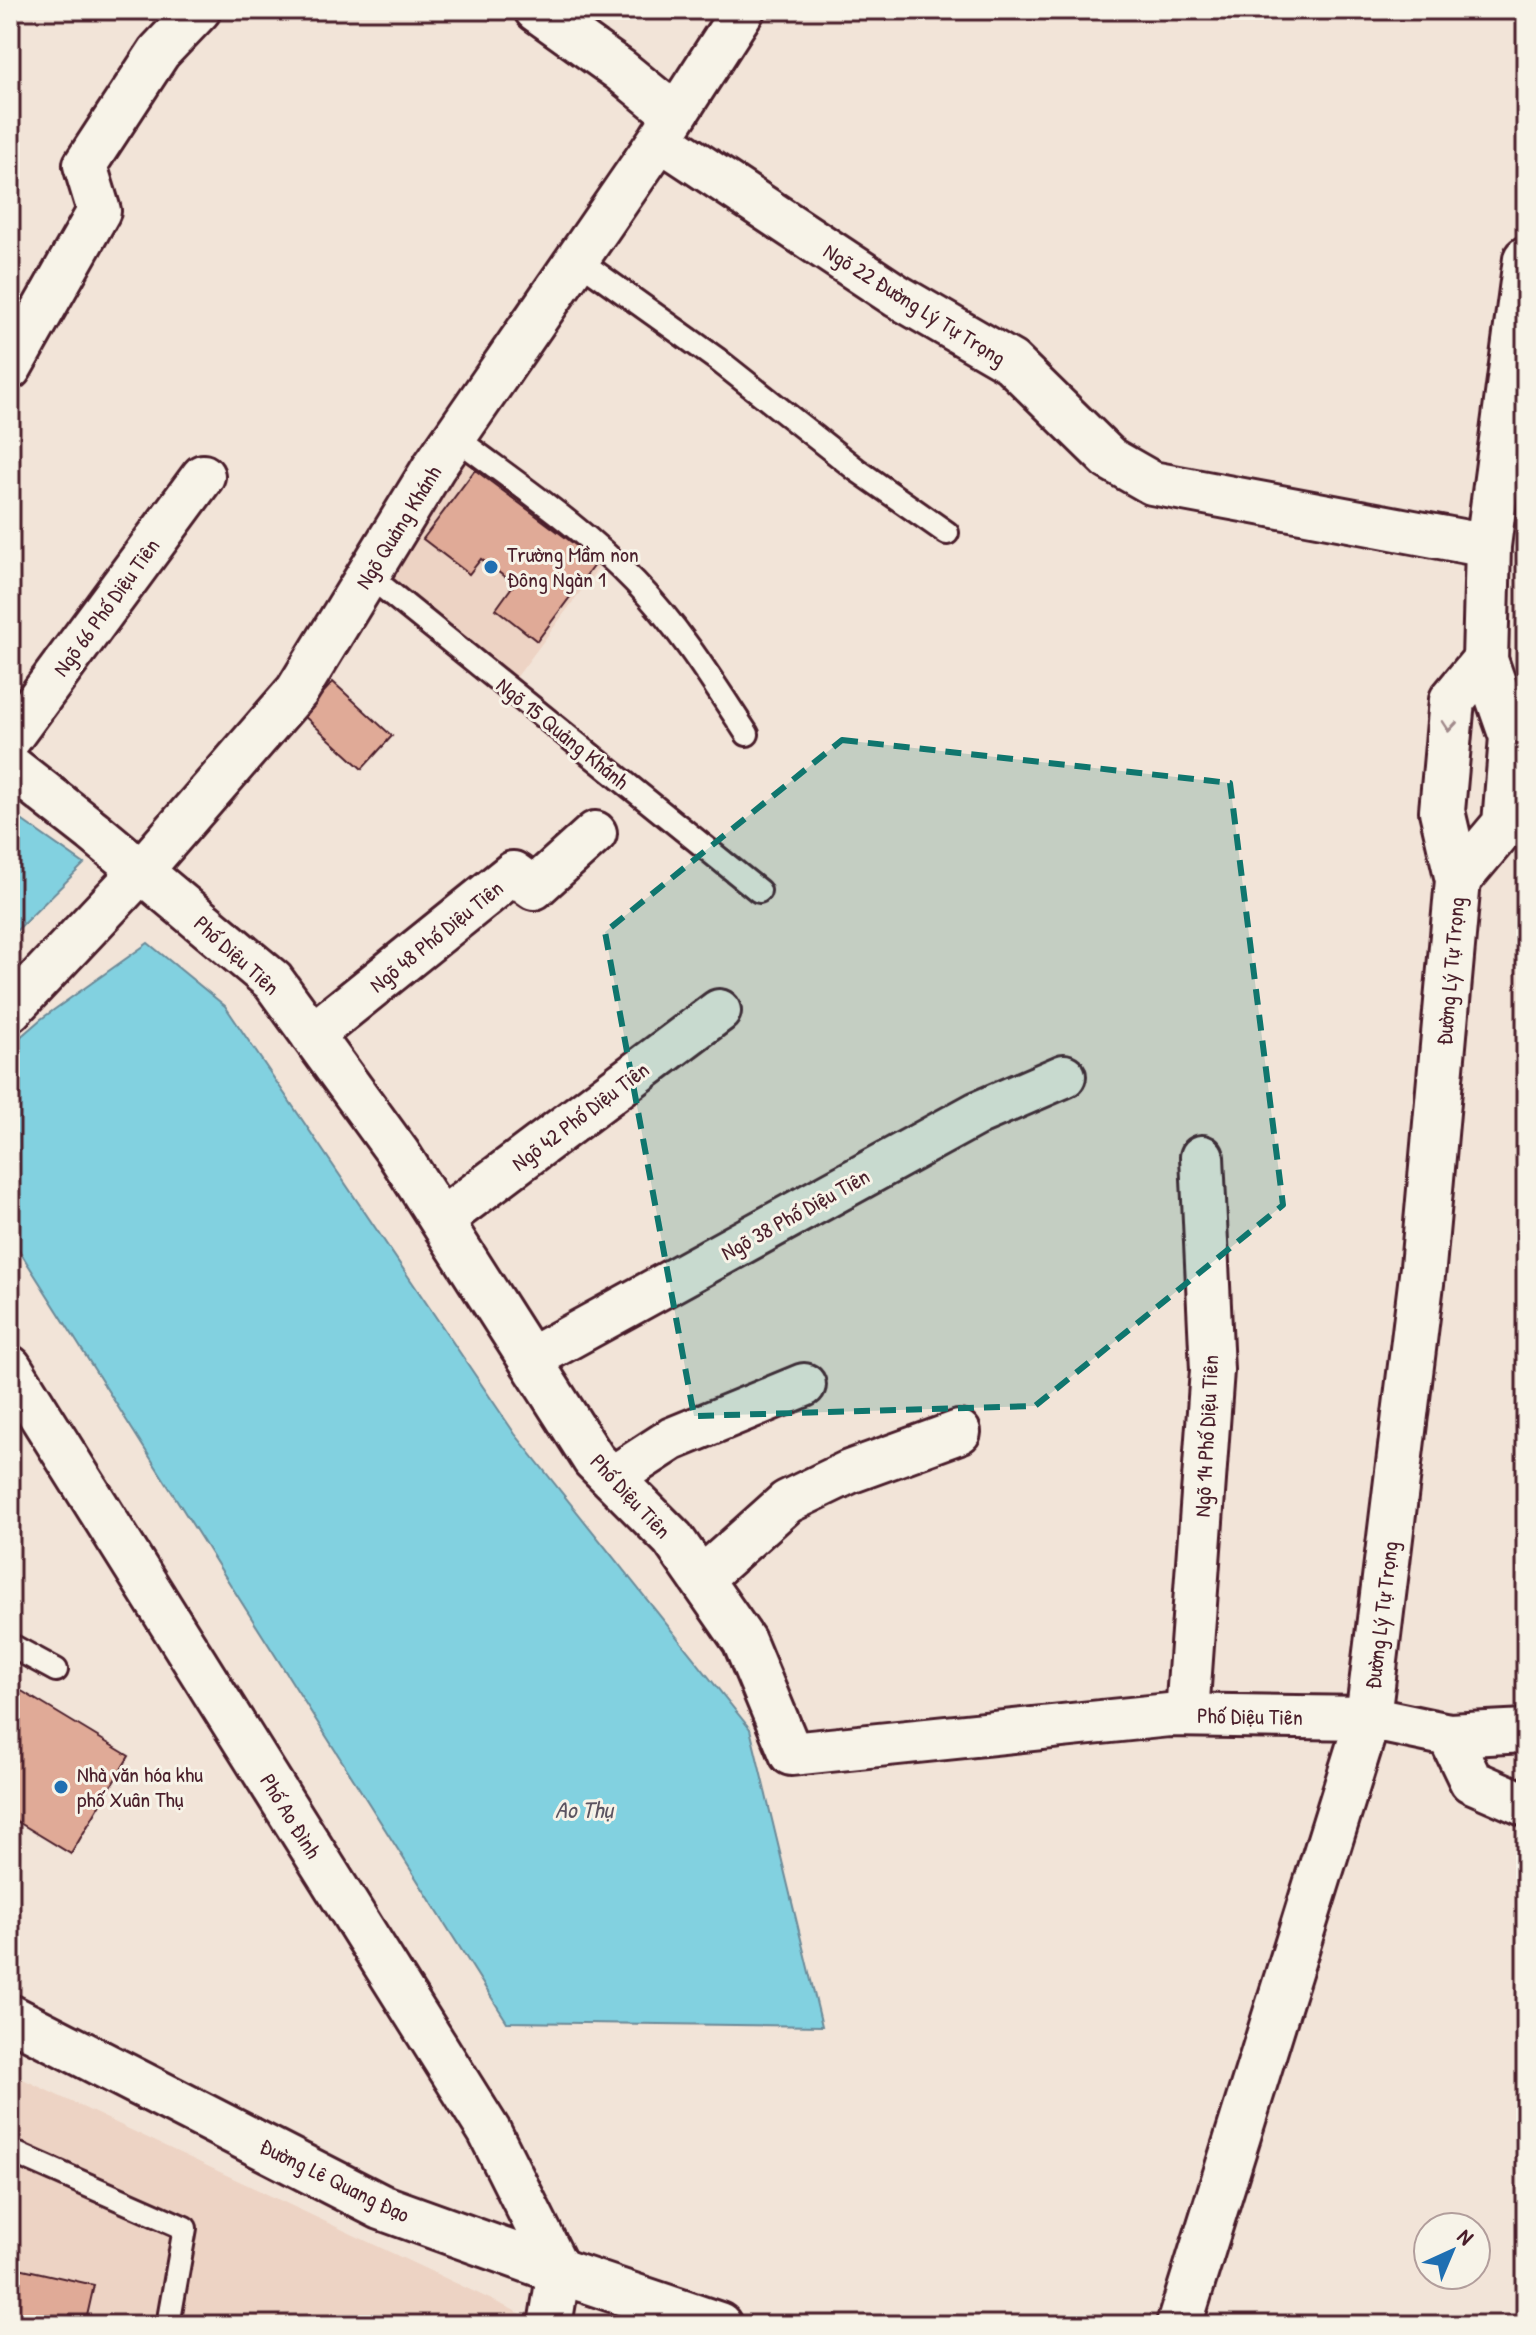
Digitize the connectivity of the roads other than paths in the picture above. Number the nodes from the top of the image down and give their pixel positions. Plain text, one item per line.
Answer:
1 (199, 10) edge
2 (536, 10) edge
3 (743, 10) edge
4 (667, 127) junction
5 (1526, 259) edge
6 (578, 260) junction
7 (10, 368) edge
8 (455, 437) junction
9 (203, 476) dead end
10 (947, 533) dead end
11 (1488, 546) junction
12 (368, 575) junction
13 (1485, 660) junction
14 (747, 734) dead end
15 (10, 738) edge
16 (1519, 745) edge
17 (10, 766) edge
18 (595, 833) dead end
19 (141, 871) junction
20 (1458, 880) junction
21 (759, 891) dead end
22 (10, 1010) edge
23 (719, 1011) dead end
24 (312, 1035) junction
25 (1064, 1076) dead end
26 (1202, 1157) dead end
27 (441, 1220) junction
28 (530, 1359) junction
29 (10, 1367) edge
30 (804, 1385) dead end
31 (959, 1432) dead end
32 (612, 1478) junction
33 (701, 1579) junction
34 (10, 1645) edge
35 (56, 1670) dead end
36 (1187, 1714) junction
37 (1368, 1718) junction
38 (1526, 1731) edge
39 (1449, 1735) junction
40 (1526, 1805) edge
41 (13, 2027) edge
42 (10, 2151) edge
43 (559, 2271) junction
44 (168, 2325) edge
45 (550, 2325) edge
46 (719, 2325) edge
47 (1179, 2325) edge

1 - 7 street
2 - 4 street, Ngõ 22 Đường Lý Tự Trọng
3 - 4 street, Ngõ Quảng Khánh
4 - 6 street, Ngõ Quảng Khánh
4 - 11 street, Ngõ 22 Đường Lý Tự Trọng
5 - 11 main road, Đường Lý Tự Trọng
6 - 8 street, Ngõ Quảng Khánh
6 - 10 lane
8 - 12 street, Ngõ Quảng Khánh
8 - 14 lane
9 - 15 street, Ngõ 66 Phố Diệu Tiên
11 - 13 main road, Đường Lý Tự Trọng
12 - 19 street, Ngõ Quảng Khánh
12 - 21 lane, Ngõ 15 Quảng Khánh
13 - 16 main road, Đường Lý Tự Trọng
13 -> 20 main road, Đường Lý Tự Trọng
16 - 20 main road, Đường Lý Tự Trọng
17 - 19 street, Phố Diệu Tiên
18 - 24 street, Ngõ 48 Phố Diệu Tiên
19 - 22 street, Ngõ Quảng Khánh
19 - 24 street, Phố Diệu Tiên
20 - 37 main road, Đường Lý Tự Trọng
23 - 27 street, Ngõ 42 Phố Diệu Tiên
24 - 27 street, Phố Diệu Tiên
25 - 28 street, Ngõ 38 Phố Diệu Tiên
26 - 36 street, Ngõ 14 Phố Diệu Tiên
27 - 28 street, Phố Diệu Tiên
28 - 32 street, Phố Diệu Tiên
29 - 43 street, Phố Ao Đình
30 - 32 street
31 - 33 street
32 - 33 street, Phố Diệu Tiên
33 - 36 street, Phố Diệu Tiên
34 - 35 lane
36 - 37 street, Phố Diệu Tiên
37 - 39 street, Phố Diệu Tiên
37 - 47 main road, Đường Lý Tự Trọng
38 - 39 street, Phố Diệu Tiên
39 - 40 street
41 - 43 main road, Đường Lê Quang Đạo
42 - 44 lane
43 - 45 street
43 - 46 main road, Đường Lê Quang Đạo

